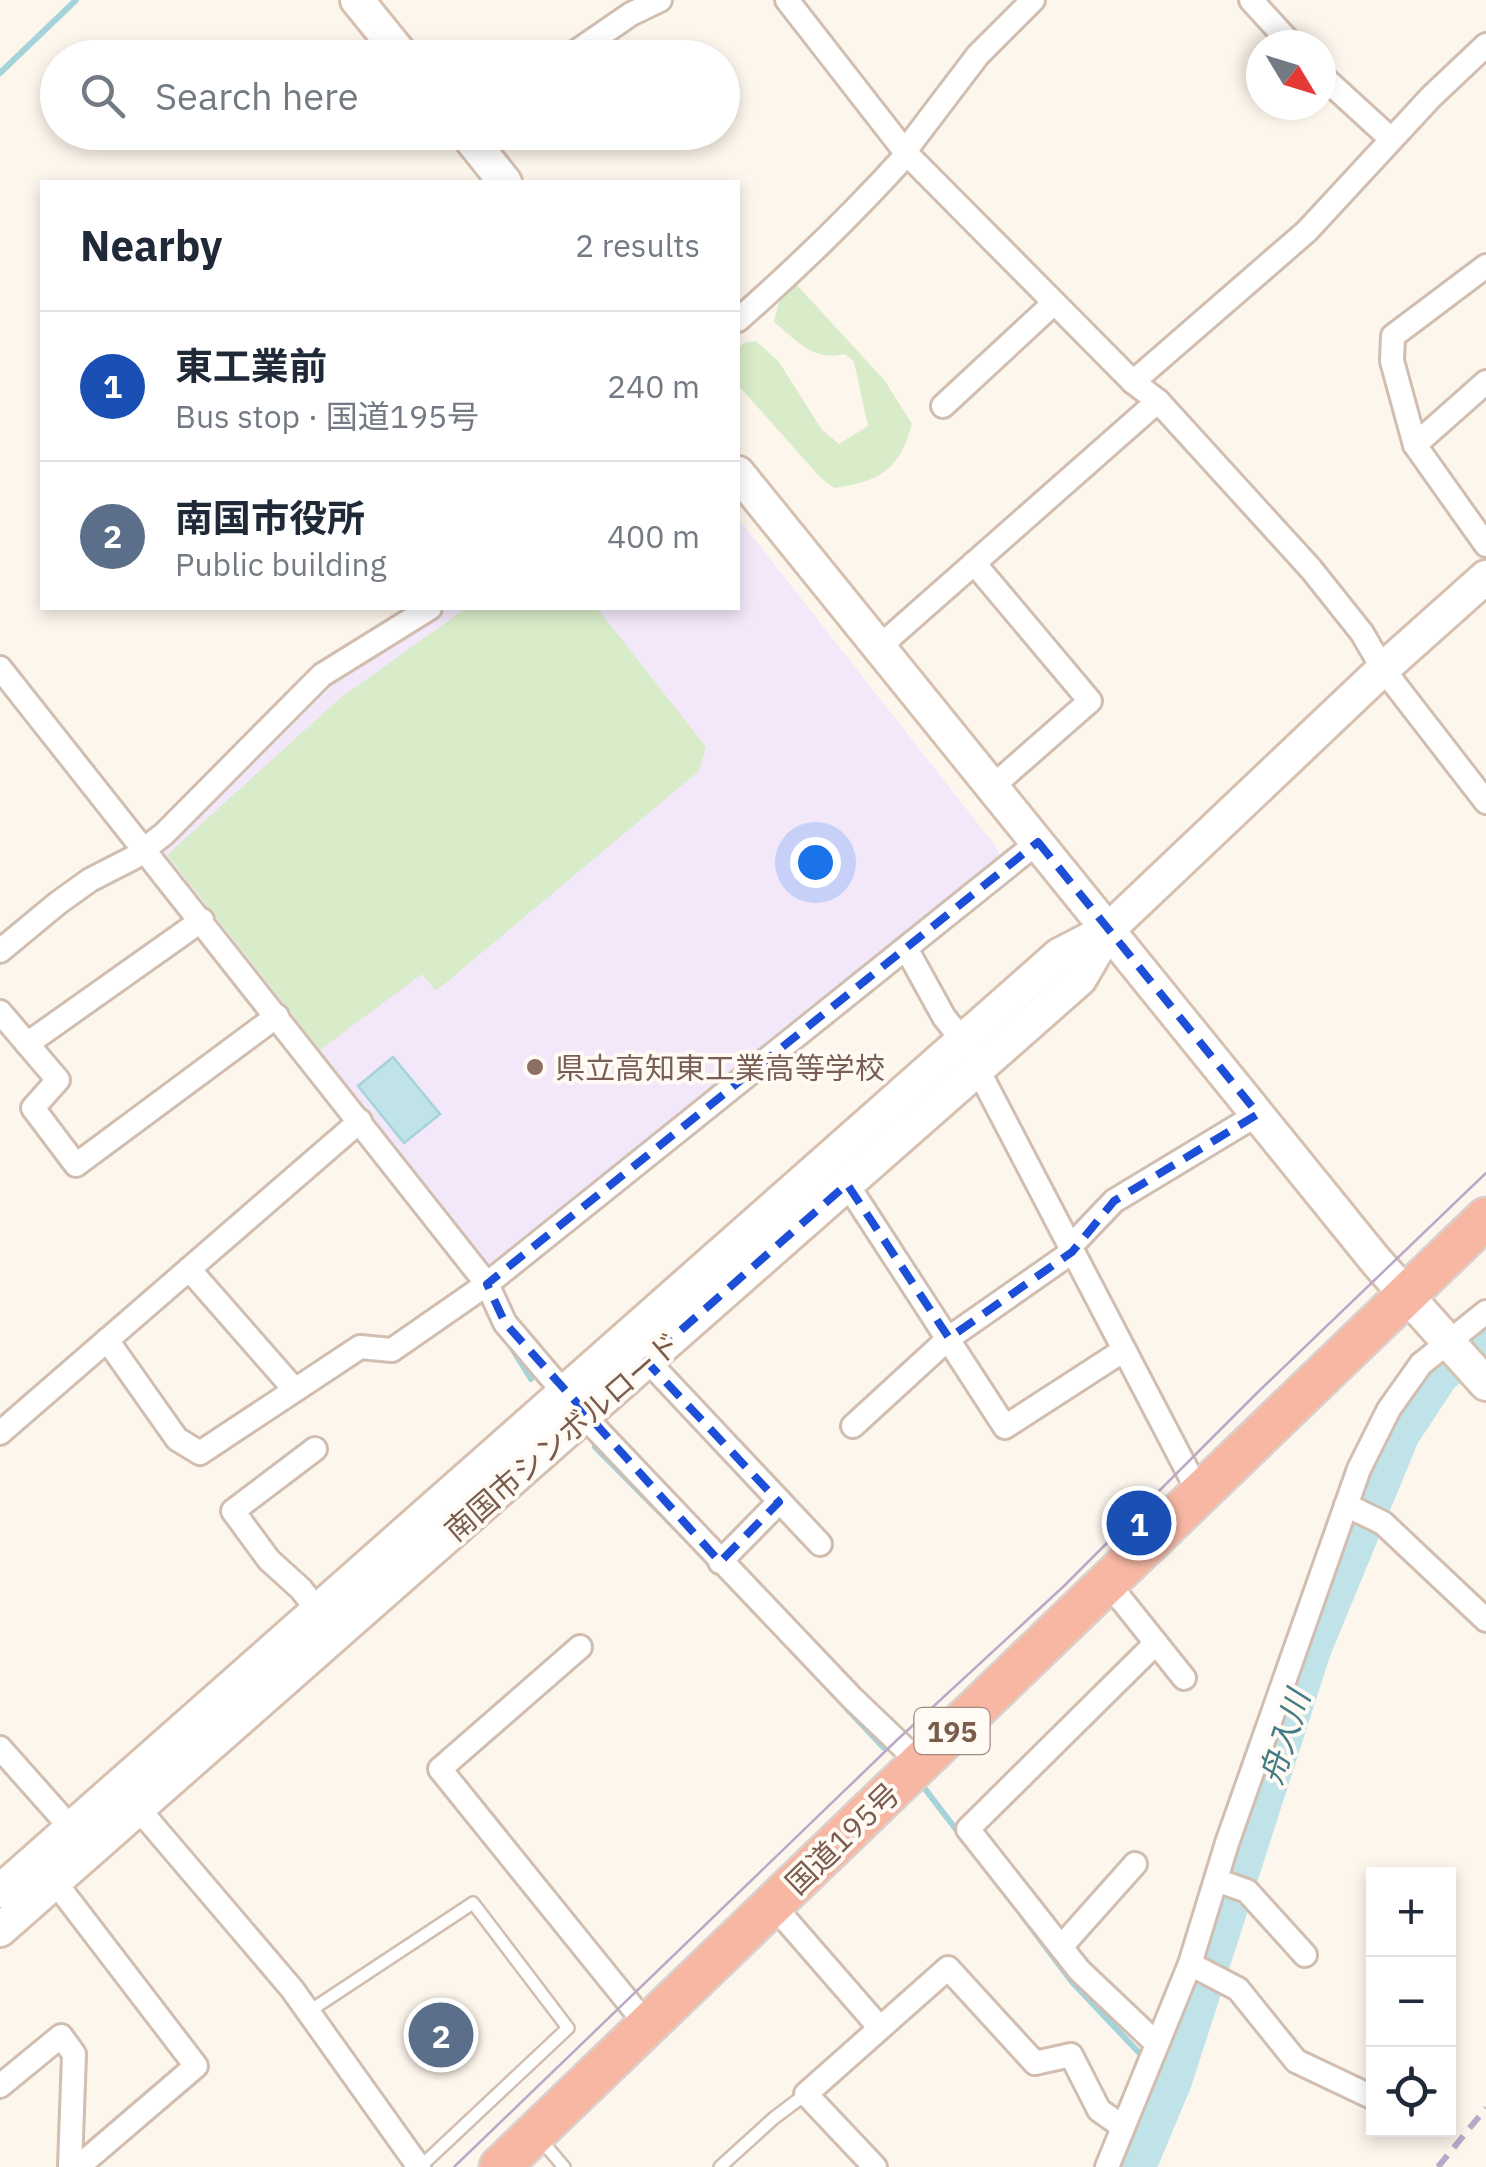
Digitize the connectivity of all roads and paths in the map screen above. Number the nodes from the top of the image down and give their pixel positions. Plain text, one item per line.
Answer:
1 (357, 0) edge
2 (660, 0) edge
3 (787, 0) edge
4 (1032, 0) edge
5 (1250, 0) edge
6 (1278, 30) edge
7 (389, 40) edge
8 (594, 40) edge
9 (1486, 45) edge
10 (1336, 89) edge
11 (1391, 140) junction
12 (482, 150) edge
13 (906, 153) junction
14 (504, 180) edge
15 (1486, 266) edge
16 (1054, 303) junction
17 (740, 318) edge
18 (1132, 382) junction
19 (1486, 382) edge
20 (1158, 401) junction
21 (943, 406) dead end
22 (1414, 445) junction
23 (740, 476) edge
24 (1486, 545) edge
25 (974, 563) junction
26 (1486, 578) edge
27 (427, 610) edge
28 (878, 648) junction
29 (0, 668) edge
30 (1383, 669) junction
31 (992, 787) junction
32 (1486, 802) edge
33 (1038, 842) junction
34 (146, 850) junction
35 (202, 920) junction
36 (1108, 929) junction
37 (906, 950) junction
38 (0, 951) edge
39 (0, 1012) edge
40 (277, 1016) junction
41 (26, 1044) junction
42 (970, 1055) junction
43 (1258, 1114) junction
44 (360, 1121) junction
45 (847, 1184) junction
46 (1486, 1218) edge
47 (1071, 1249) junction
48 (190, 1269) junction
49 (488, 1284) junction
50 (1406, 1297) junction
51 (1486, 1312) edge
52 (949, 1338) junction
53 (106, 1340) junction
54 (1124, 1350) junction
55 (647, 1360) junction
56 (1464, 1360) edge
57 (295, 1390) junction
58 (574, 1404) junction
59 (853, 1426) dead end
60 (0, 1433) edge
61 (314, 1449) dead end
62 (1200, 1496) junction
63 (779, 1502) junction
64 (1346, 1506) junction
65 (820, 1544) dead end
66 (720, 1562) junction
67 (1108, 1583) junction
68 (318, 1610) junction
69 (1486, 1620) edge
70 (1156, 1643) junction
71 (580, 1647) dead end
72 (1184, 1678) dead end
73 (0, 1748) edge
74 (919, 1762) junction
75 (129, 1797) junction
76 (71, 1828) junction
77 (1135, 1864) dead end
78 (1216, 1880) junction
79 (55, 1882) junction
80 (0, 1891) edge
81 (773, 1906) junction
82 (0, 1930) edge
83 (1061, 1947) junction
84 (1305, 1956) dead end
85 (1190, 1964) junction
86 (308, 2012) junction
87 (646, 2024) junction
88 (880, 2028) junction
89 (1157, 2044) junction
90 (0, 2086) edge
91 (806, 2094) junction
92 (1366, 2094) edge
93 (1123, 2127) junction
94 (535, 2133) junction
95 (74, 2167) edge
96 (420, 2167) edge
97 (500, 2167) edge
98 (564, 2167) edge
99 (720, 2167) edge
100 (875, 2167) edge
101 (1107, 2167) edge

1 - 7 street
2 - 8 street
3 - 13 street
4 - 13 street
5 - 6 street
9 - 11 street
10 - 11 street
11 - 18 street
12 - 14 street
13 - 16 street
13 - 17 street
15 - 22 street
16 - 18 street
16 - 21 street
18 - 20 street
19 - 22 street
20 - 25 street
20 - 30 street
22 - 24 street
23 - 28 street
25 - 28 street
25 - 31 street
26 - 30 street
27 - 34 street
28 - 31 street
29 - 34 street
30 - 32 street
30 - 36 street
31 - 33 street
33 - 36 street
33 - 37 street
34 - 35 street
34 - 38 street
35 - 40 street
35 - 41 street
36 - 42 street, 南国市シンボルロード
36 - 42 street, 南国市シンボルロード
36 - 43 street
37 - 42 street
37 - 49 street
39 - 41 street
40 - 41 street
40 - 44 street
42 - 45 street, 南国市シンボルロード
42 - 47 street
42 - 58 street, 南国市シンボルロード
43 - 47 street
43 - 50 street
44 - 48 street
44 - 49 street
45 - 52 street
45 - 55 street, 南国市シンボルロード
46 - 50 highway, 国道195号 / 195
47 - 52 street
47 - 54 street
48 - 53 street
48 - 57 street
49 - 57 street
49 - 58 street
50 - 56 street
50 - 62 highway, 国道195号 / 195
51 - 56 street
52 - 54 street
52 - 59 street
53 - 57 street
53 - 60 street
54 - 62 street
55 - 58 street, 南国市シンボルロード
55 - 63 street
56 - 64 street
58 - 66 street
58 - 68 street, 南国市シンボルロード
58 - 75 street, 南国市シンボルロード
61 - 68 street
62 - 67 highway, 国道195号 / 195
63 - 65 street
63 - 66 street
64 - 69 street
64 - 78 street
66 - 74 street
67 - 70 street
67 - 74 highway, 国道195号 / 195
68 - 75 street, 南国市シンボルロード
70 - 72 street
70 - 83 street
71 - 87 street
73 - 76 street
74 - 81 highway, 国道195号 / 195
75 - 76 street, 南国市シンボルロード
75 - 79 street, 南国市シンボルロード
75 - 86 street
76 - 80 street, 南国市シンボルロード
77 - 83 street
78 - 84 street
78 - 85 street
79 - 82 street, 南国市シンボルロード
79 - 95 street
81 - 87 highway, 国道195号 / 195
81 - 88 street
83 - 89 street
85 - 89 street
85 - 92 street
86 - 96 street
86 - 96 lane
87 - 94 highway, 国道195号 / 195
88 - 91 street
88 - 93 street
89 - 93 street
90 - 95 street
91 - 99 lane
91 - 100 street
93 - 101 street
94 - 97 highway, 国道195号 / 195
94 - 98 lane

